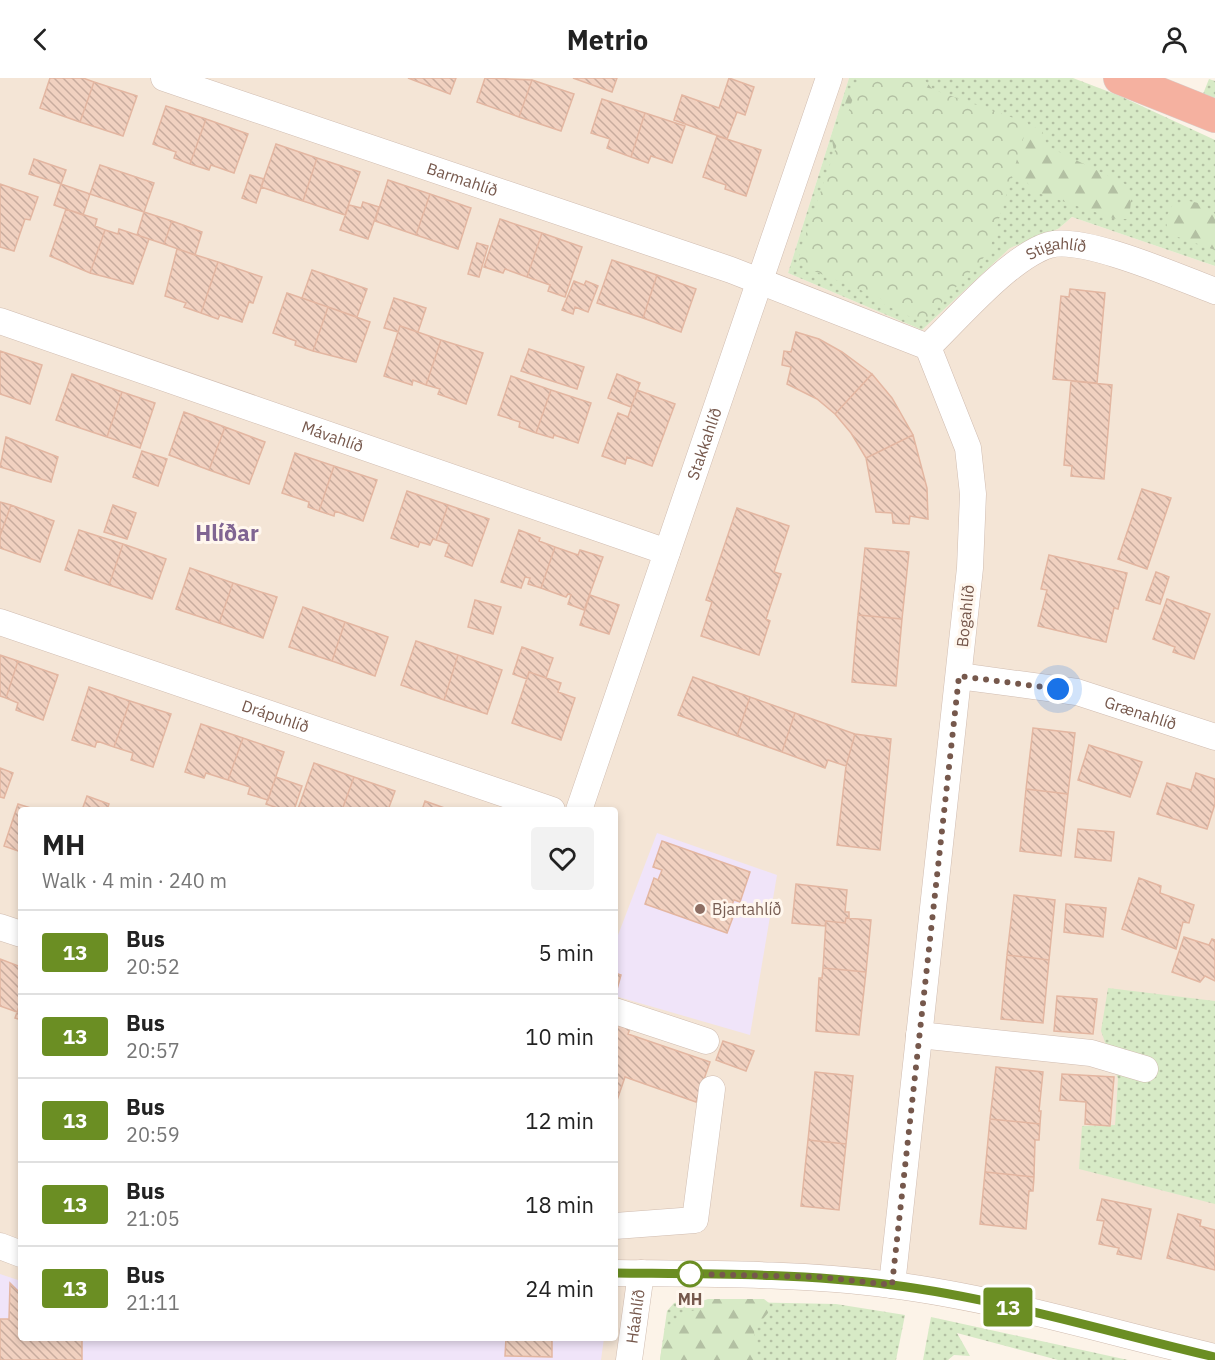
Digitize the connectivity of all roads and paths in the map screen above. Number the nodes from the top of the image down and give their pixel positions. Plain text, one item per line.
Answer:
1 (164, 78) edge
2 (829, 78) edge
3 (1120, 78) edge
4 (1215, 116) edge
5 (760, 280) junction
6 (1215, 291) edge
7 (0, 321) edge
8 (928, 347) junction
9 (667, 552) junction
10 (0, 622) edge
11 (959, 676) junction
12 (1215, 737) edge
13 (543, 807) edge
14 (580, 807) edge
15 (0, 927) edge
16 (18, 933) edge
17 (618, 1012) edge
18 (919, 1035) junction
19 (706, 1041) dead end
20 (1145, 1069) dead end
21 (712, 1089) dead end
22 (618, 1226) edge
23 (0, 1246) edge
24 (18, 1253) edge
25 (618, 1273) edge
26 (641, 1274) junction
27 (892, 1285) junction
28 (1183, 1355) edge
29 (1215, 1358) edge
30 (629, 1360) edge

1 - 5 street, Barmahlíð
2 - 5 street, Stakkahlíð
3 - 4 highway
5 - 8 street
5 - 9 street, Stakkahlíð
6 - 8 street, Stigahlíð
7 - 9 street, Mávahlíð
8 - 11 street, Bogahlíð
9 - 14 street, Stakkahlíð
10 - 13 street, Drápuhlíð
11 - 12 street, Grænahlíð
11 - 18 street, Bogahlíð
15 - 16 street
17 - 19 street
18 - 20 street
18 - 27 street, Bogahlíð
21 - 22 street
23 - 24 street
25 - 26 street
26 - 27 street
26 - 30 street, Háahlíð
27 - 28 street
28 - 29 street

